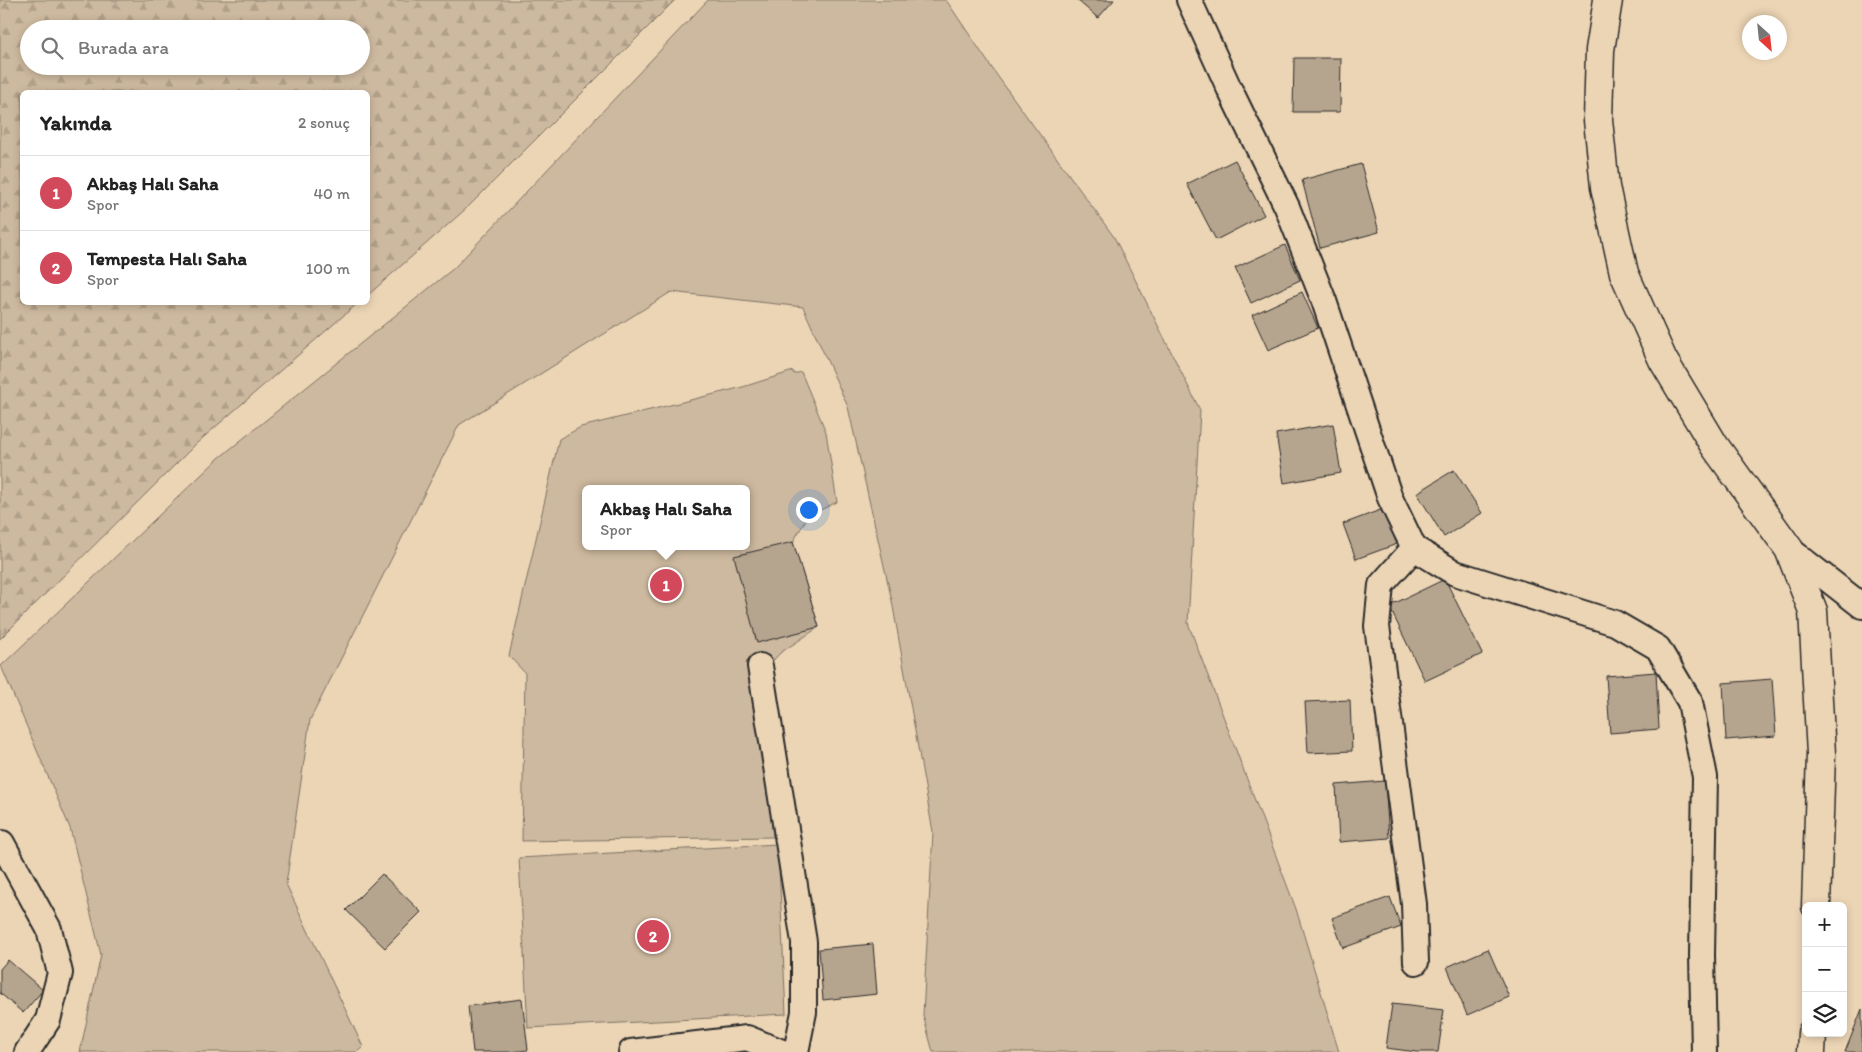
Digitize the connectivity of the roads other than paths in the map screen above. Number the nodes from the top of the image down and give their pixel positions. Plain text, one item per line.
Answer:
1 (1189, 0) edge
2 (1608, 0) edge
3 (1414, 548) junction
4 (1788, 549) junction
5 (1862, 606) edge
6 (760, 666) dead end
7 (2, 843) dead end
8 (1816, 902) edge
9 (1416, 962) dead end
10 (1812, 1037) edge
11 (27, 1052) edge
12 (631, 1052) edge
13 (782, 1052) edge
14 (796, 1052) edge
15 (1704, 1052) edge
16 (1811, 1052) edge

1 - 3 street
2 - 4 street
3 - 9 street
3 - 15 street
4 - 5 street
4 - 8 street
6 - 14 street
7 - 11 street
10 - 16 street
12 - 13 street

